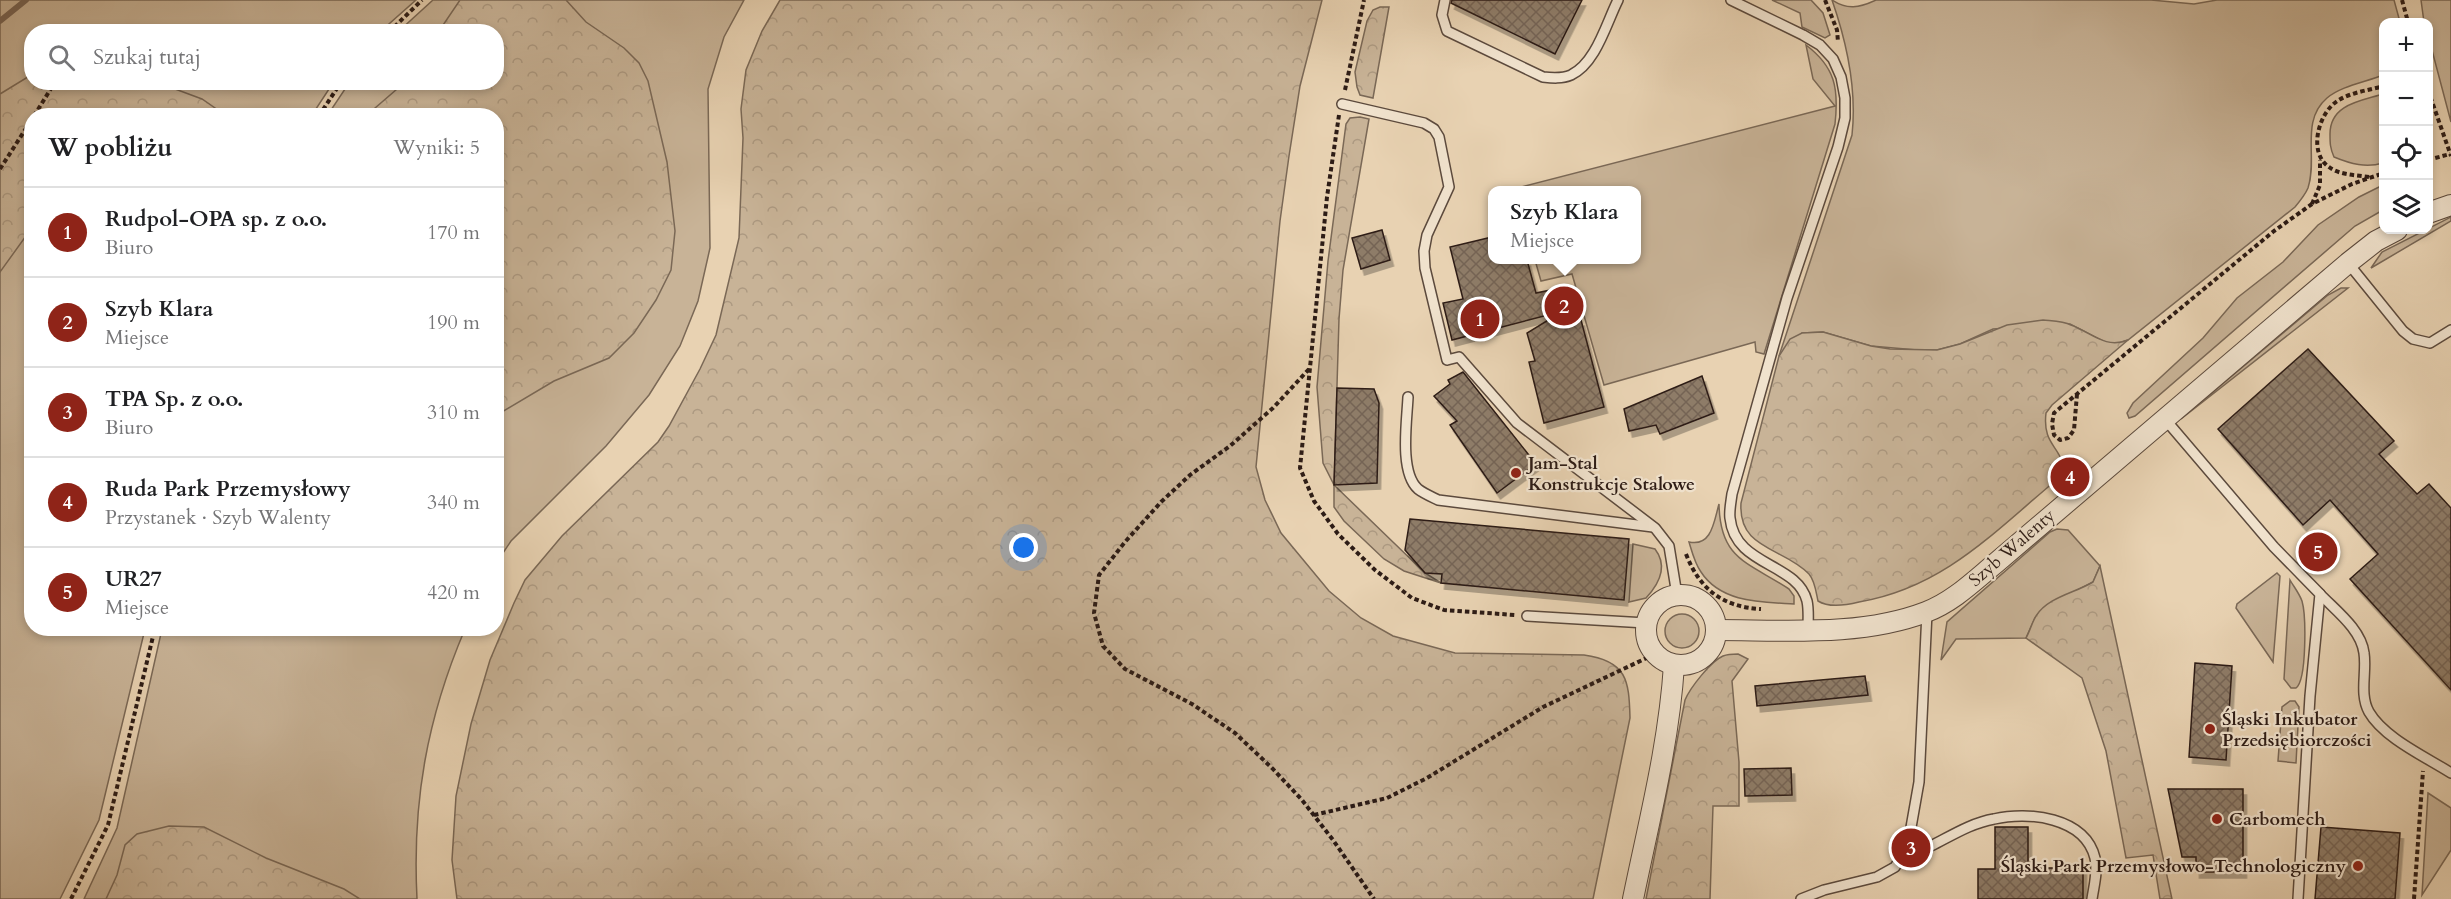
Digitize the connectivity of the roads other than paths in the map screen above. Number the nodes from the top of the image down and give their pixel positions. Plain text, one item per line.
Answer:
1 (1445, 0) edge
2 (1618, 0) edge
3 (1731, 0) edge
4 (1342, 104) road end
5 (2451, 205) edge
6 (2433, 211) edge
7 (2389, 234) edge
8 (2348, 263) junction
9 (2451, 330) edge
10 (1408, 397) dead end
11 (2164, 418) junction
12 (1655, 528) junction
13 (2320, 594) junction
14 (1677, 595) junction
15 (1927, 612) junction
16 (1527, 616) road end
17 (1646, 623) junction
18 (1808, 629) junction
19 (1716, 630) junction
20 (1674, 664) junction
21 (2451, 773) edge
22 (1910, 833) junction
23 (1633, 899) edge
24 (1801, 899) edge
25 (2092, 899) edge
26 (2298, 899) edge

1 - 2 lane
3 - 18 lane
4 - 12 lane
5 - 6 street
7 - 8 street, Szyb Walenty
8 - 9 lane
8 - 11 street, Szyb Walenty
10 - 12 lane
11 - 13 lane
11 - 15 street, Szyb Walenty
12 - 14 lane
13 - 21 lane
13 - 26 lane
14 - 17 street
14 - 19 street
15 - 18 street, Szyb Walenty
15 - 22 lane
16 - 17 lane
17 - 20 street
18 - 19 street, Szyb Walenty
19 - 20 street
20 - 23 street
22 - 24 lane
22 - 25 lane

